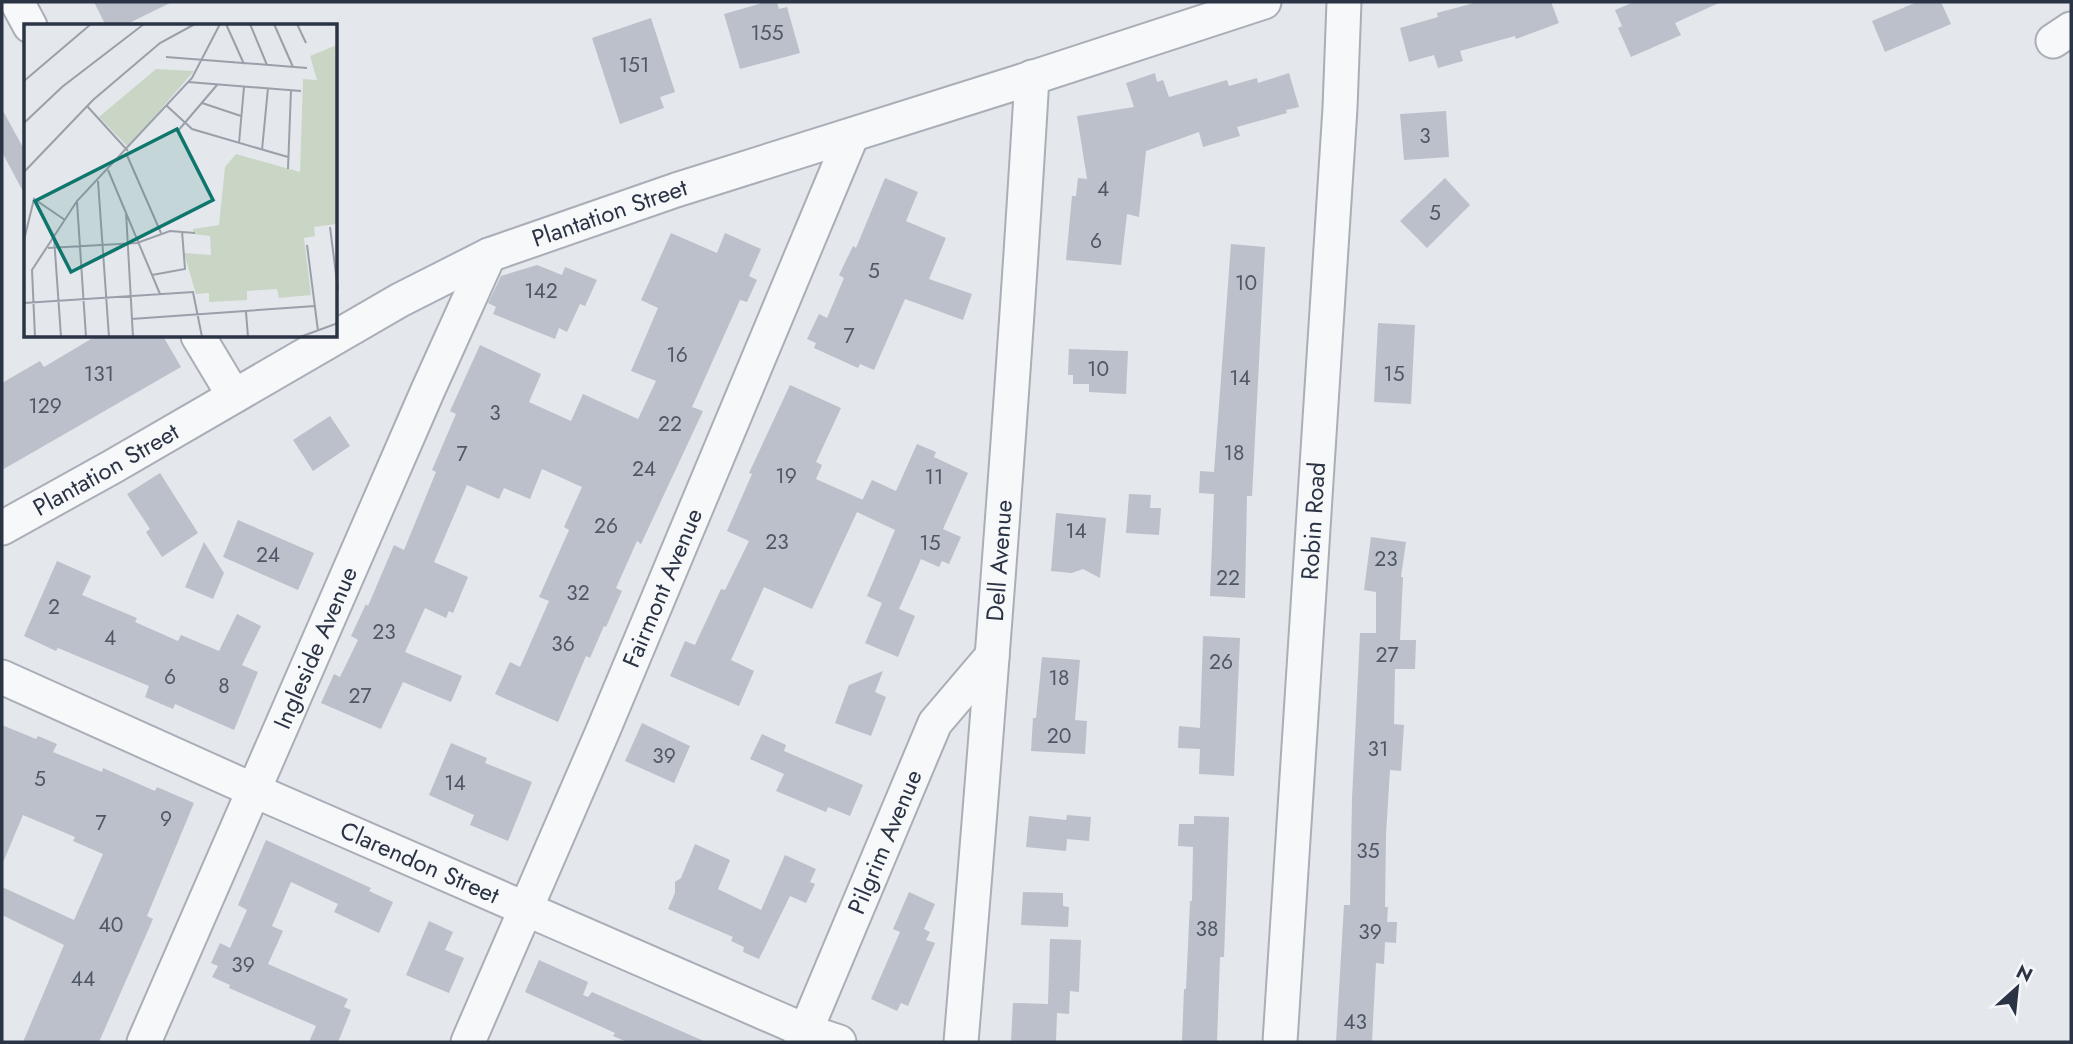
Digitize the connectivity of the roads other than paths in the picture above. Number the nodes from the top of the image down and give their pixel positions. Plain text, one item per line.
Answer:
1 (17, 2) edge
2 (1264, 2) edge
3 (1344, 2) edge
4 (29, 24) edge
5 (1032, 77) junction
6 (852, 135) junction
7 (489, 255) junction
8 (338, 336) edge
9 (199, 338) edge
10 (334, 338) edge
11 (234, 396) junction
12 (4, 530) edge
13 (992, 656) junction
14 (2, 677) edge
15 (253, 790) junction
16 (525, 908) junction
17 (804, 1037) edge
18 (144, 1042) edge
19 (468, 1042) edge
20 (839, 1042) edge
21 (961, 1042) edge
22 (1280, 1042) edge

1 - 4 street
2 - 5 street, Plantation Street
3 - 22 street, Robin Road
5 - 6 street, Plantation Street
5 - 13 street, Dell Avenue
6 - 7 street, Plantation Street
6 - 16 street, Fairmont Avenue
7 - 8 street, Plantation Street
7 - 15 street, Ingleside Avenue
9 - 11 street
10 - 11 street, Plantation Street
11 - 12 street, Plantation Street
13 - 17 street, Pilgrim Avenue
13 - 21 street, Dell Avenue
14 - 15 street, Clarendon Street
15 - 16 street, Clarendon Street
15 - 18 street, Ingleside Avenue
16 - 17 street, Clarendon Street
16 - 19 street, Fairmont Avenue
17 - 20 street, Clarendon Street

